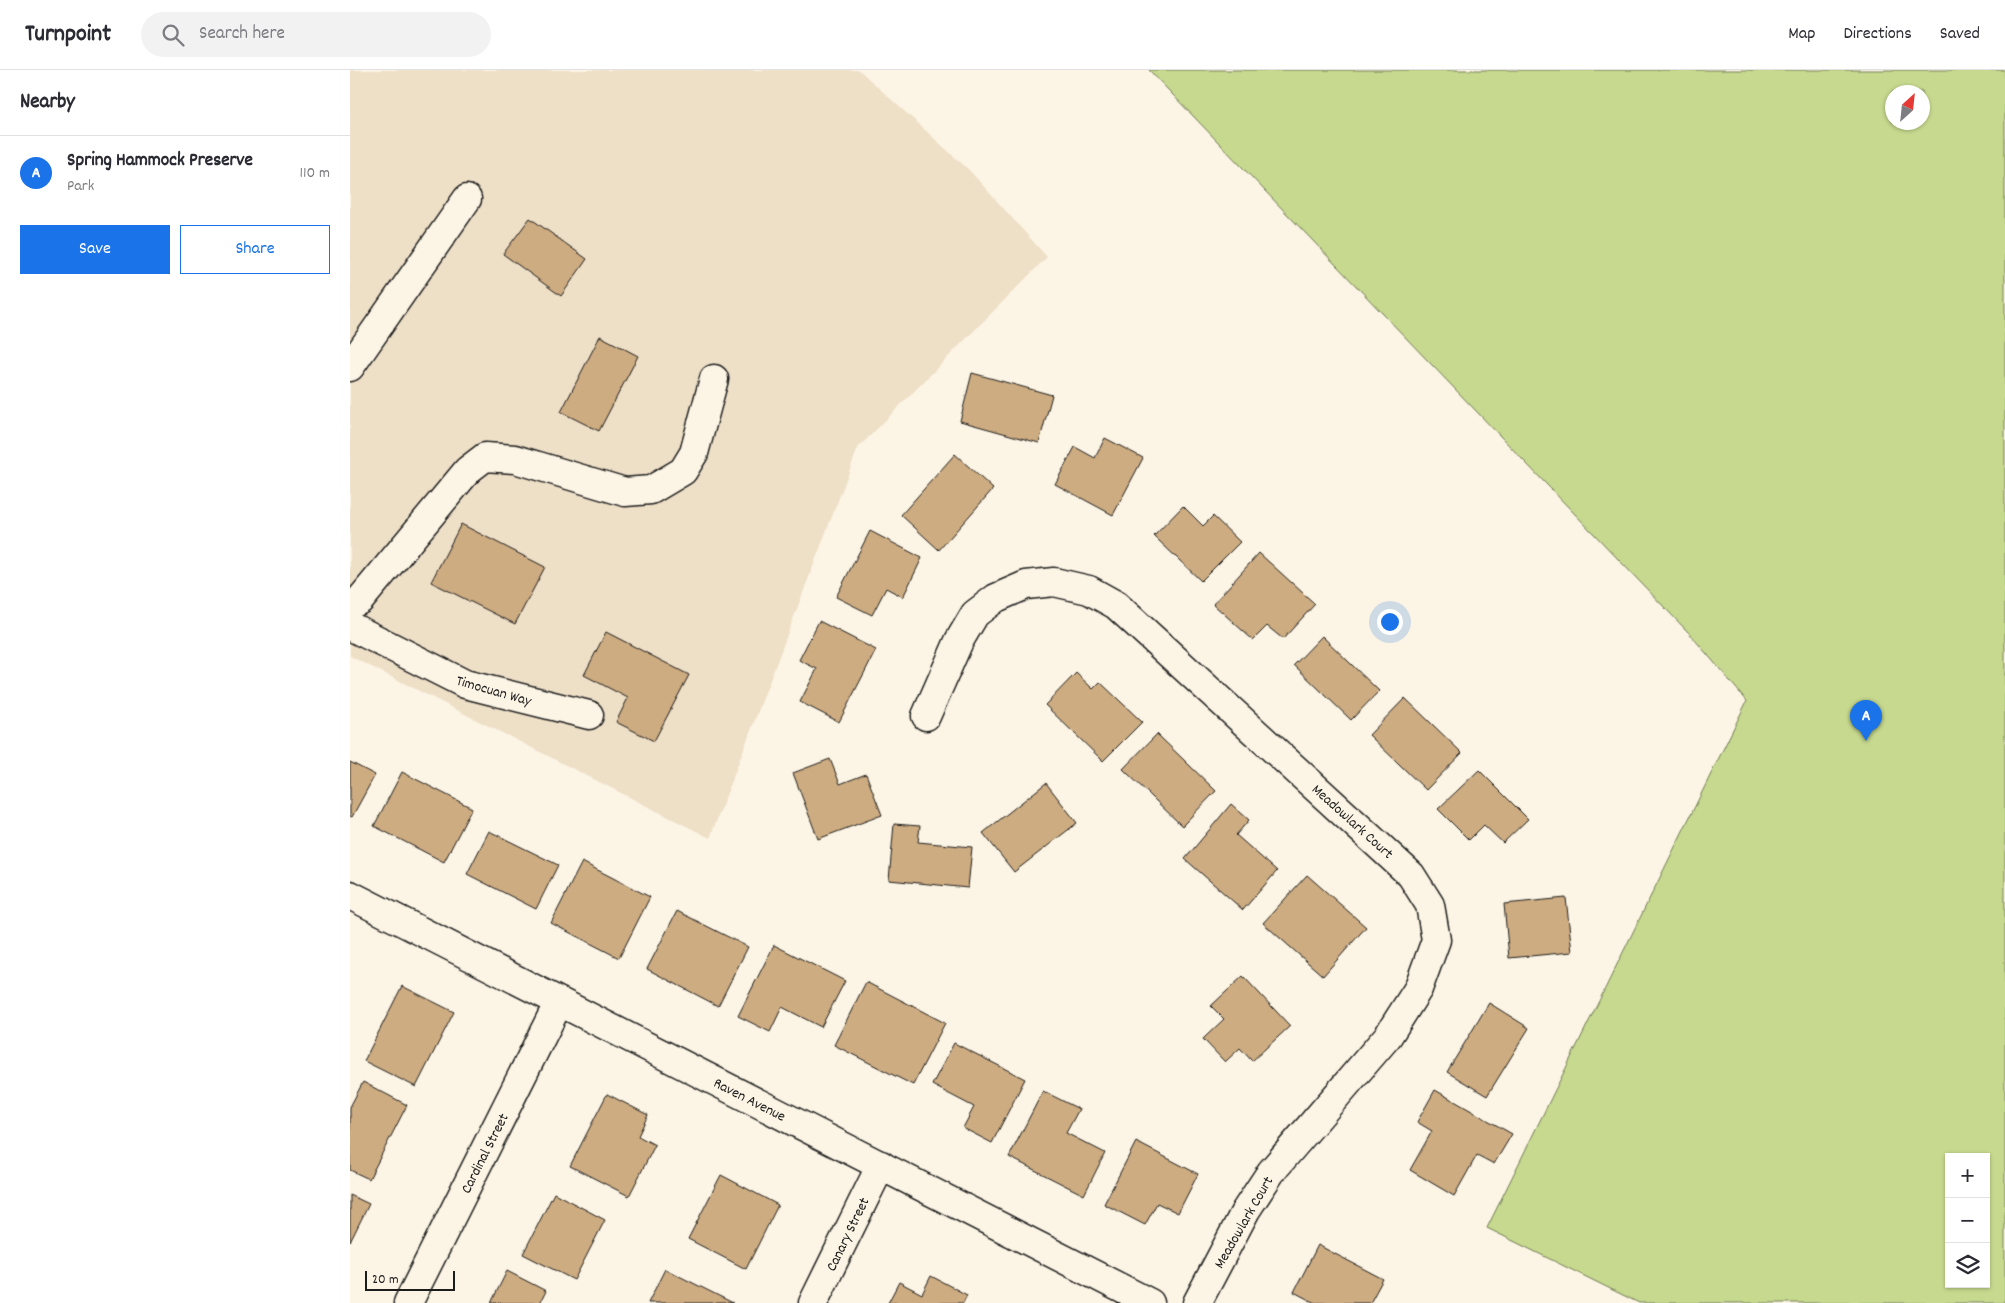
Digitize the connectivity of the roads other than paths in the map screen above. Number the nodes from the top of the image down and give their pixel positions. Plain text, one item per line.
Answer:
1 (467, 198) dead end
2 (350, 367) edge
3 (714, 379) dead end
4 (350, 604) edge
5 (350, 626) edge
6 (589, 715) dead end
7 (926, 716) dead end
8 (350, 895) edge
9 (559, 1002) junction
10 (881, 1165) junction
11 (408, 1303) edge
12 (813, 1303) edge
13 (1150, 1303) edge
14 (1197, 1303) edge

1 - 2 street
3 - 4 street
5 - 6 street, Timocuan Way
7 - 14 street, Meadowlark Court
8 - 9 street, Raven Avenue
9 - 10 street, Raven Avenue
9 - 11 street, Cardinal Street
10 - 12 street, Canary Street
10 - 13 street, Raven Avenue

